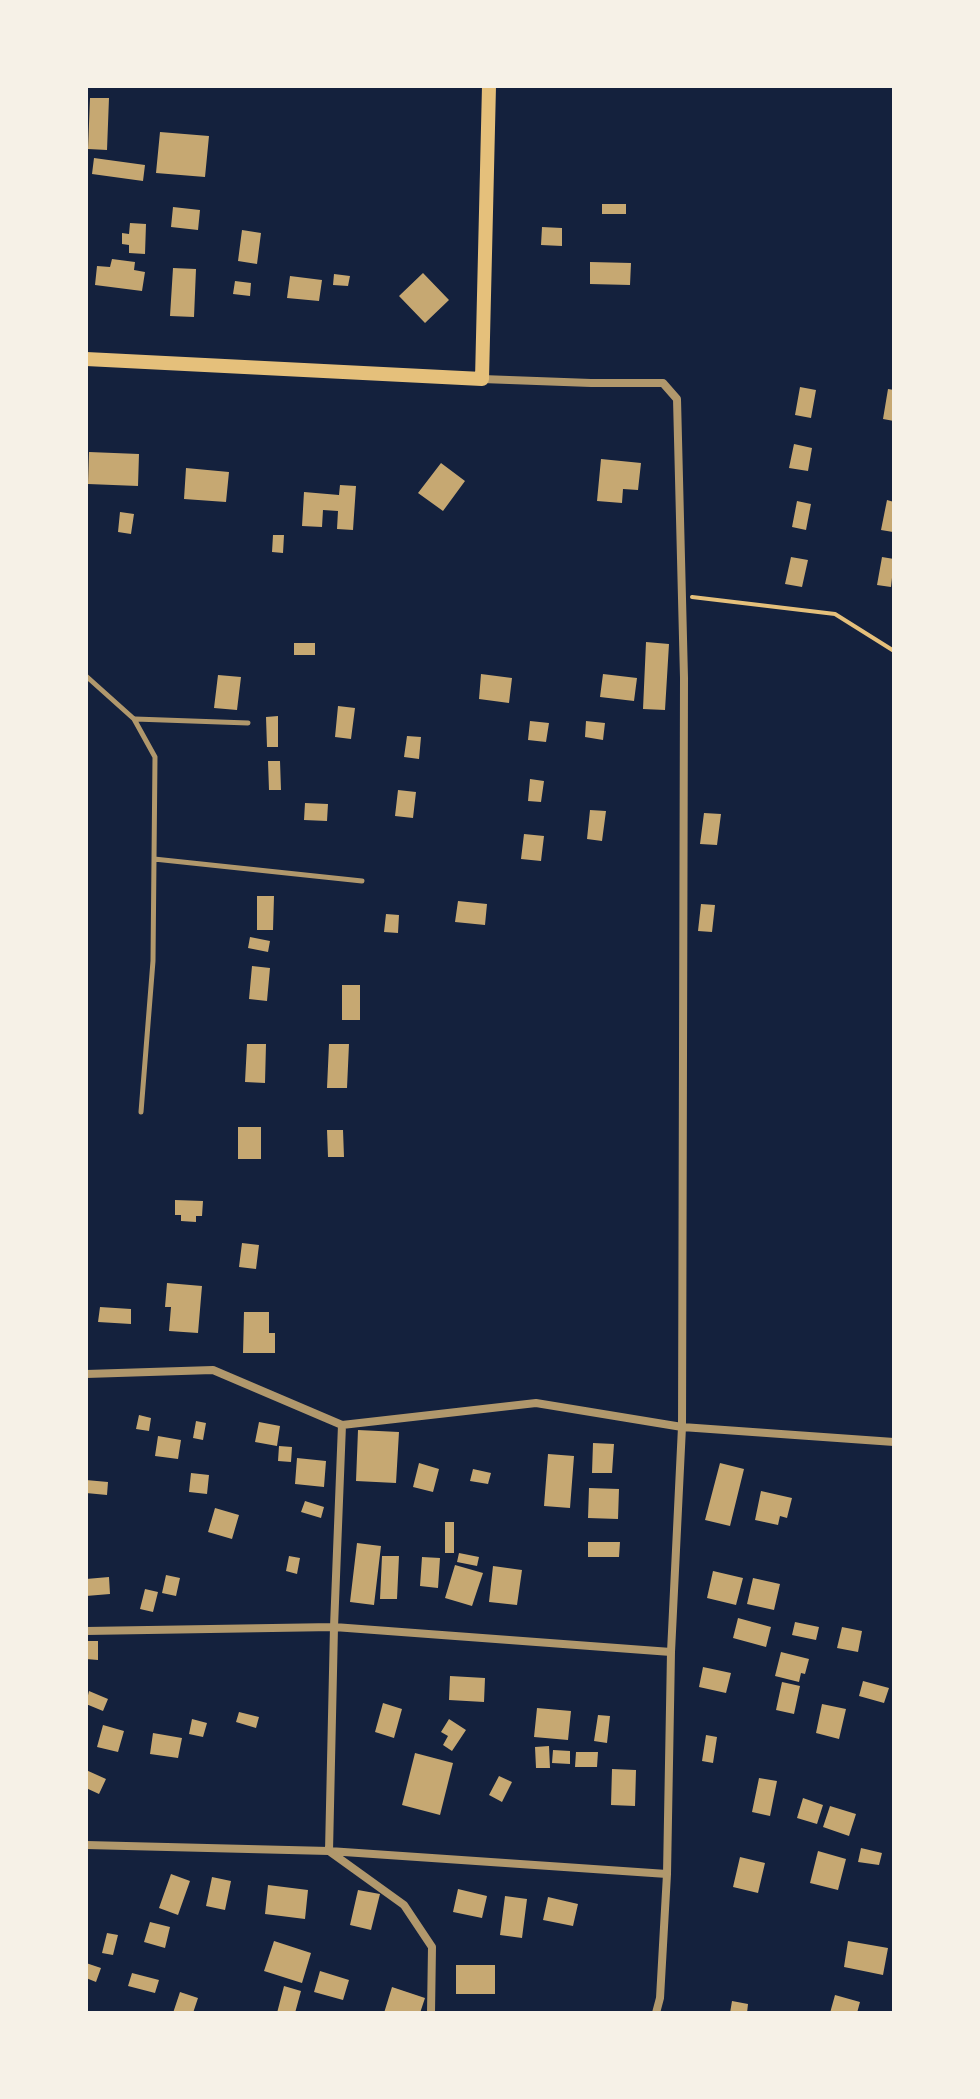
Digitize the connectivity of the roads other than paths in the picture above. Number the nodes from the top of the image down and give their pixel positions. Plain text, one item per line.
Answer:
1 (489, 86) edge
2 (86, 359) edge
3 (482, 379) junction
4 (86, 676) edge
5 (134, 719) junction
6 (248, 723) dead end
7 (154, 859) junction
8 (362, 881) dead end
9 (141, 1112) dead end
10 (86, 1374) edge
11 (342, 1425) junction
12 (682, 1427) junction
13 (894, 1442) edge
14 (334, 1627) junction
15 (86, 1631) edge
16 (671, 1652) junction
17 (86, 1845) edge
18 (329, 1851) junction
19 (667, 1874) junction
20 (431, 2013) edge
21 (656, 2013) edge

1 - 3 main road
2 - 3 main road
3 - 12 street
4 - 5 lane
5 - 6 lane
5 - 7 lane
7 - 8 lane
7 - 9 lane
10 - 11 street
11 - 12 street
11 - 14 street
12 - 13 street
12 - 16 street
14 - 15 street
14 - 16 street
14 - 18 street
16 - 19 street
17 - 18 street
18 - 19 street
18 - 20 street
19 - 21 street

